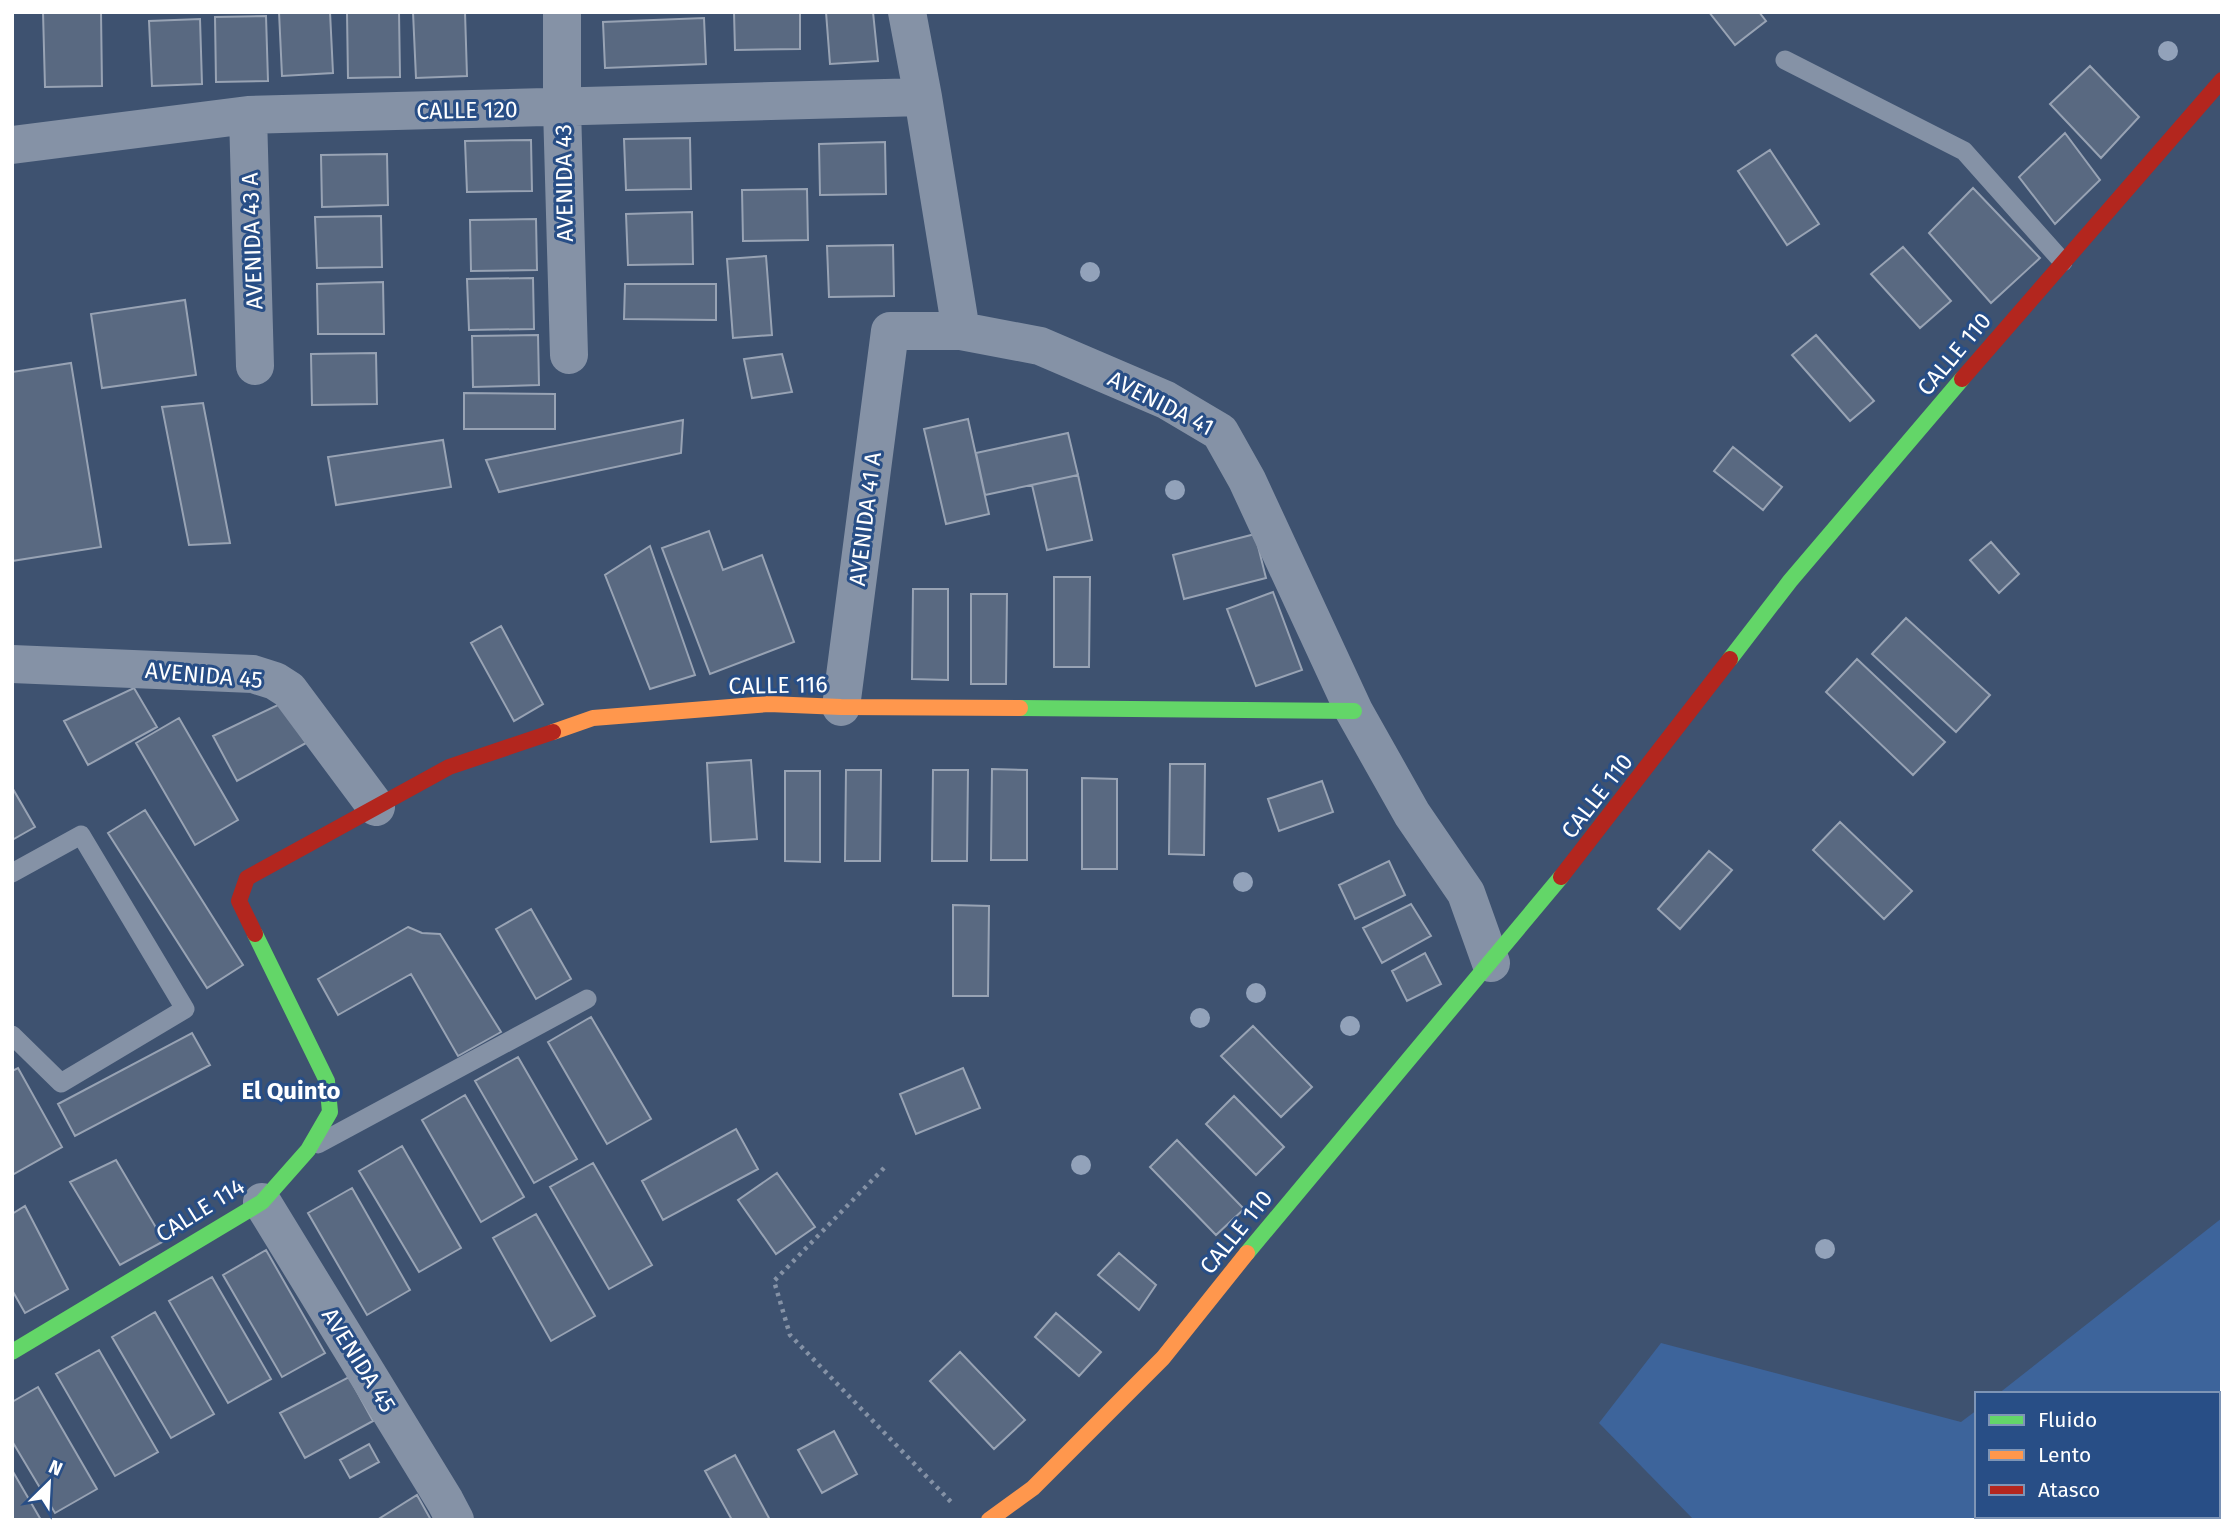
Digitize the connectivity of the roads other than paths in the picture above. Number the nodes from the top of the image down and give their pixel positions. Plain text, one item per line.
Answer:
1 (562, 12) edge
2 (907, 12) edge
3 (1786, 60) dead end
4 (2222, 80) edge
5 (923, 97) junction
6 (562, 108) junction
7 (248, 115) junction
8 (12, 145) edge
9 (2063, 261) junction
10 (890, 331) joint
11 (961, 331) junction
12 (569, 355) dead end
13 (255, 366) dead end
14 (12, 664) edge
15 (841, 707) junction
16 (1354, 711) junction
17 (376, 807) junction
18 (12, 873) edge
19 (1491, 963) junction
20 (587, 999) dead end
21 (12, 1035) edge
22 (308, 1150) junction
23 (262, 1202) junction
24 (12, 1352) edge
25 (455, 1520) edge
26 (989, 1520) edge

1 - 6 street, AVENIDA 43
2 - 5 street
3 - 9 lane
4 - 9 street, CALLE 110
5 - 6 street, CALLE 120
5 - 11 street
6 - 7 street, CALLE 120
6 - 12 street, AVENIDA 43
7 - 8 street, CALLE 120
7 - 13 street, AVENIDA 43 A
9 - 19 street, CALLE 110
10 - 11 street, AVENIDA 41
10 - 15 street, AVENIDA 41 A
11 - 16 street, AVENIDA 41
14 - 17 street, AVENIDA 45
15 - 16 street, CALLE 116
15 - 17 street, CALLE 116
16 - 19 street, AVENIDA 41
17 - 22 street, CALLE 116
18 - 21 lane
19 - 26 street, CALLE 110
20 - 22 lane, CALLE 114
22 - 23 street, CALLE 114
23 - 24 street, CALLE 114
23 - 25 street, AVENIDA 45

